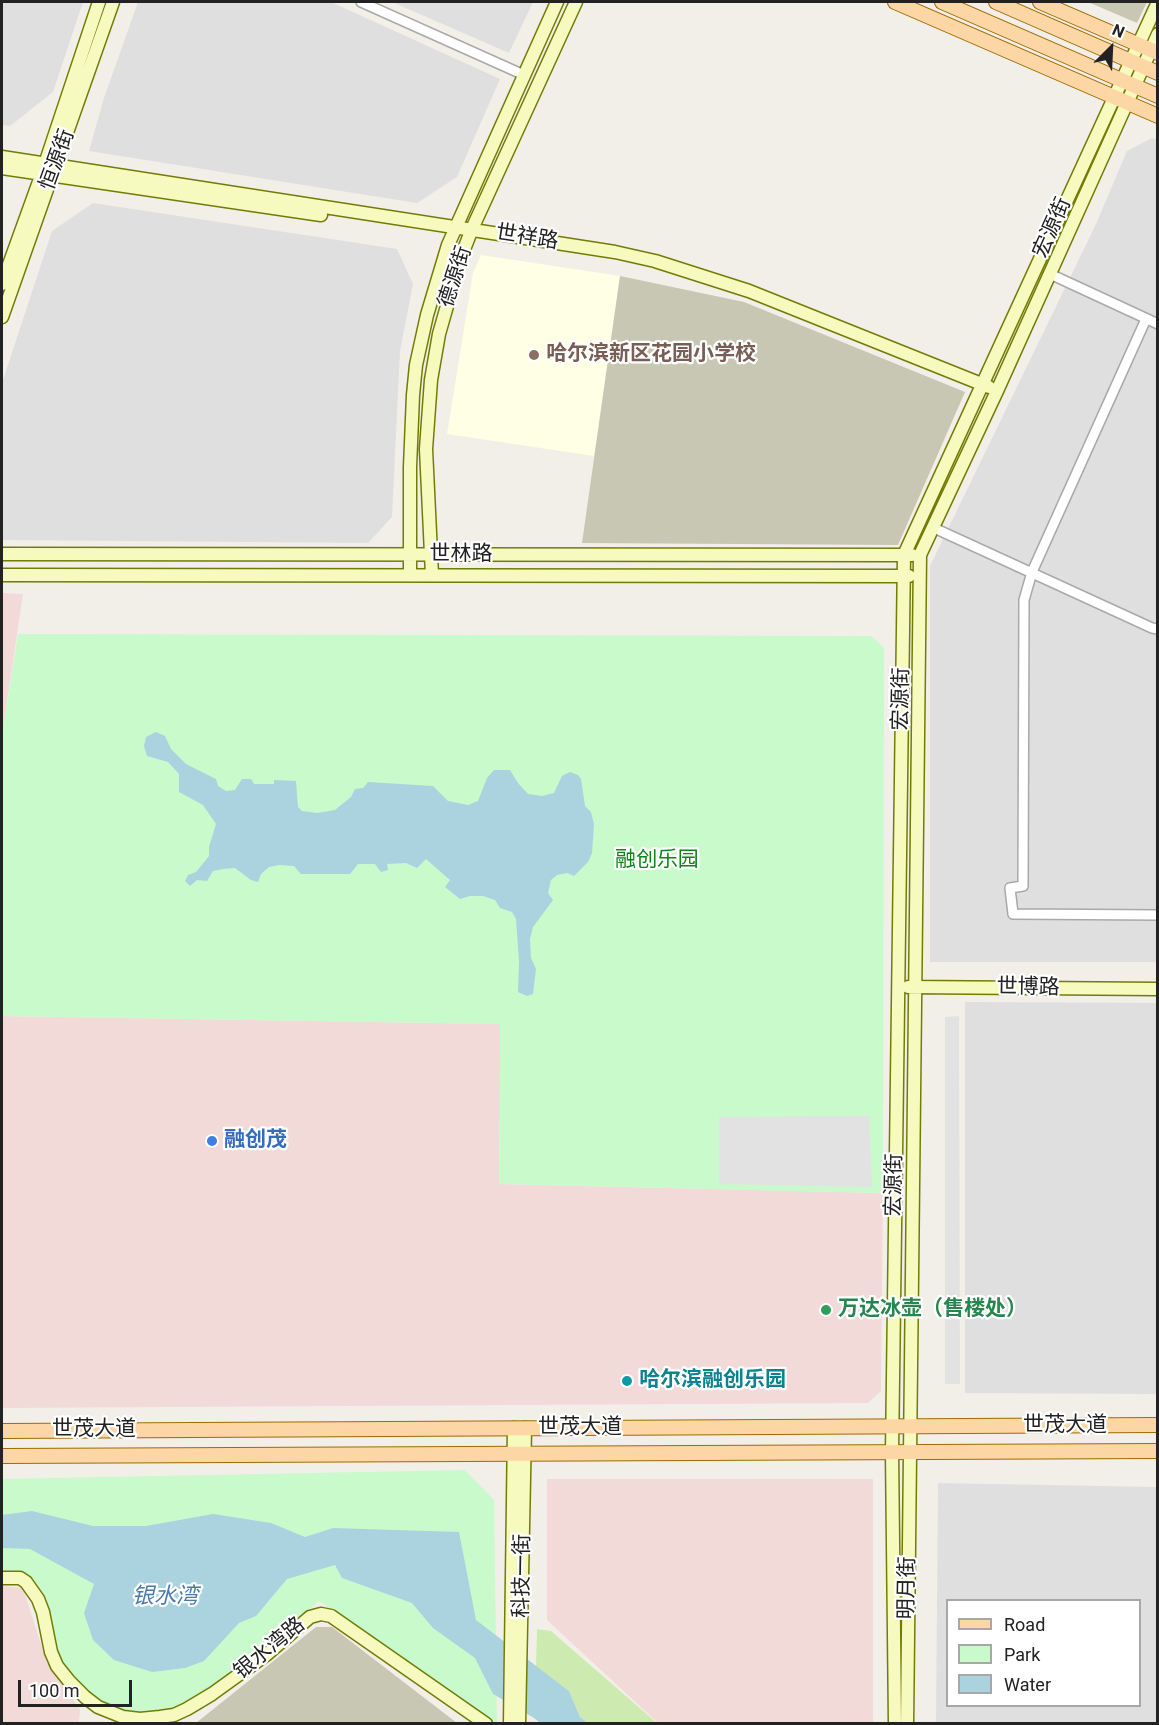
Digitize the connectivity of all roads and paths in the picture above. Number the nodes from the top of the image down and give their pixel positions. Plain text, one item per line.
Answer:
1 (99, 2) edge
2 (113, 2) edge
3 (361, 2) edge
4 (557, 2) edge
5 (576, 2) edge
6 (895, 2) edge
7 (942, 2) edge
8 (996, 2) edge
9 (1040, 2) edge
10 (1158, 2) edge
11 (1158, 34) edge
12 (1137, 44) junction
13 (1154, 51) edge
14 (1130, 60) junction
15 (1144, 67) junction
16 (1158, 73) edge
17 (524, 75) junction
18 (1121, 80) junction
19 (1135, 87) junction
20 (1158, 96) edge
21 (1113, 97) junction
22 (1128, 103) junction
23 (1158, 116) edge
24 (2, 156) edge
25 (2, 168) edge
26 (49, 169) junction
27 (454, 231) junction
28 (470, 233) junction
29 (1050, 274) junction
30 (2, 284) edge
31 (2, 317) edge
32 (1146, 319) junction
33 (1158, 324) edge
34 (982, 384) junction
35 (997, 391) junction
36 (934, 528) junction
37 (2, 555) edge
38 (409, 555) junction
39 (431, 555) junction
40 (904, 555) junction
41 (920, 555) junction
42 (1032, 572) junction
43 (2, 575) edge
44 (410, 575) junction
45 (432, 575) junction
46 (904, 576) junction
47 (919, 576) junction
48 (1158, 629) edge
49 (1158, 915) edge
50 (898, 983) junction
51 (915, 983) junction
52 (1158, 983) edge
53 (1158, 989) edge
54 (1158, 1425) edge
55 (892, 1426) junction
56 (910, 1426) junction
57 (520, 1428) junction
58 (2, 1431) edge
59 (892, 1452) junction
60 (910, 1452) junction
61 (1158, 1452) edge
62 (520, 1454) junction
63 (2, 1456) edge
64 (2, 1578) edge
65 (517, 1620) junction
66 (486, 1724) edge
67 (510, 1724) edge
68 (519, 1724) edge
69 (895, 1724) edge
70 (907, 1724) edge

1 - 26 main road, 恒源街
2 - 26 main road, 恒源街
3 - 17 street
4 - 17 main road, 德源街
5 - 28 main road, 德源街
6 - 21 main road
7 - 18 main road
8 - 14 main road
9 - 12 main road
10 - 12 main road, 宏源街
11 - 13 main road, 宏源街
12 - 13 main road
12 - 14 main road, 宏源街
13 - 15 main road, 宏源街
14 - 15 main road
14 - 18 main road, 宏源街
15 - 16 main road
15 - 19 main road, 宏源街
17 - 27 main road, 德源街
18 - 19 main road
18 - 21 main road, 宏源街
19 - 20 main road
19 - 22 main road, 宏源街
21 - 22 main road
21 - 34 main road, 宏源街
22 - 23 main road
22 - 29 main road, 宏源街
24 - 26 main road, 世祥路
25 - 26 main road, 世祥路
26 - 27 main road, 世祥路
26 - 30 main road, 恒源街
26 - 31 main road, 恒源街
27 - 28 main road, 世祥路
27 - 38 main road, 德源街
28 - 34 main road, 世祥路
28 - 39 main road, 德源街
29 - 32 street
29 - 35 main road, 宏源街
32 - 33 street
32 - 42 street
34 - 35 main road, 世祥路
34 - 40 main road, 宏源街
35 - 36 main road, 宏源街
36 - 41 main road, 宏源街
36 - 42 street
37 - 38 main road, 世林路
38 - 39 main road, 世林路
38 - 44 main road, 德源街
39 - 40 main road, 世林路
39 - 45 main road, 德源街
40 - 41 main road, 世林路
40 - 46 main road, 宏源街
41 - 47 main road, 宏源街
42 - 48 street
42 - 49 street
43 - 44 main road, 世林路
44 - 45 main road, 世林路
45 - 46 main road, 世林路
46 - 47 main road, 世林路
46 - 50 main road, 宏源街
47 - 51 main road, 宏源街
50 - 51 main road, 世博路
50 - 55 main road, 宏源街
51 - 52 main road, 世博路
51 - 53 main road, 世博路
51 - 56 main road, 宏源街
54 - 56 main road, 世茂大道
55 - 56 main road, 世茂大道
55 - 57 main road, 世茂大道
55 - 59 main road, 宏源街
56 - 60 main road, 宏源街
57 - 58 main road, 世茂大道
57 - 62 main road, 科技一街
59 - 60 main road, 世茂大道
59 - 62 main road, 世茂大道
59 - 69 main road, 明月街
60 - 61 main road, 世茂大道
60 - 70 main road, 明月街
62 - 63 main road, 世茂大道
62 - 65 main road, 科技一街
64 - 66 main road, 银水湾路
65 - 67 main road, 科技一街
65 - 68 main road, 科技一街

